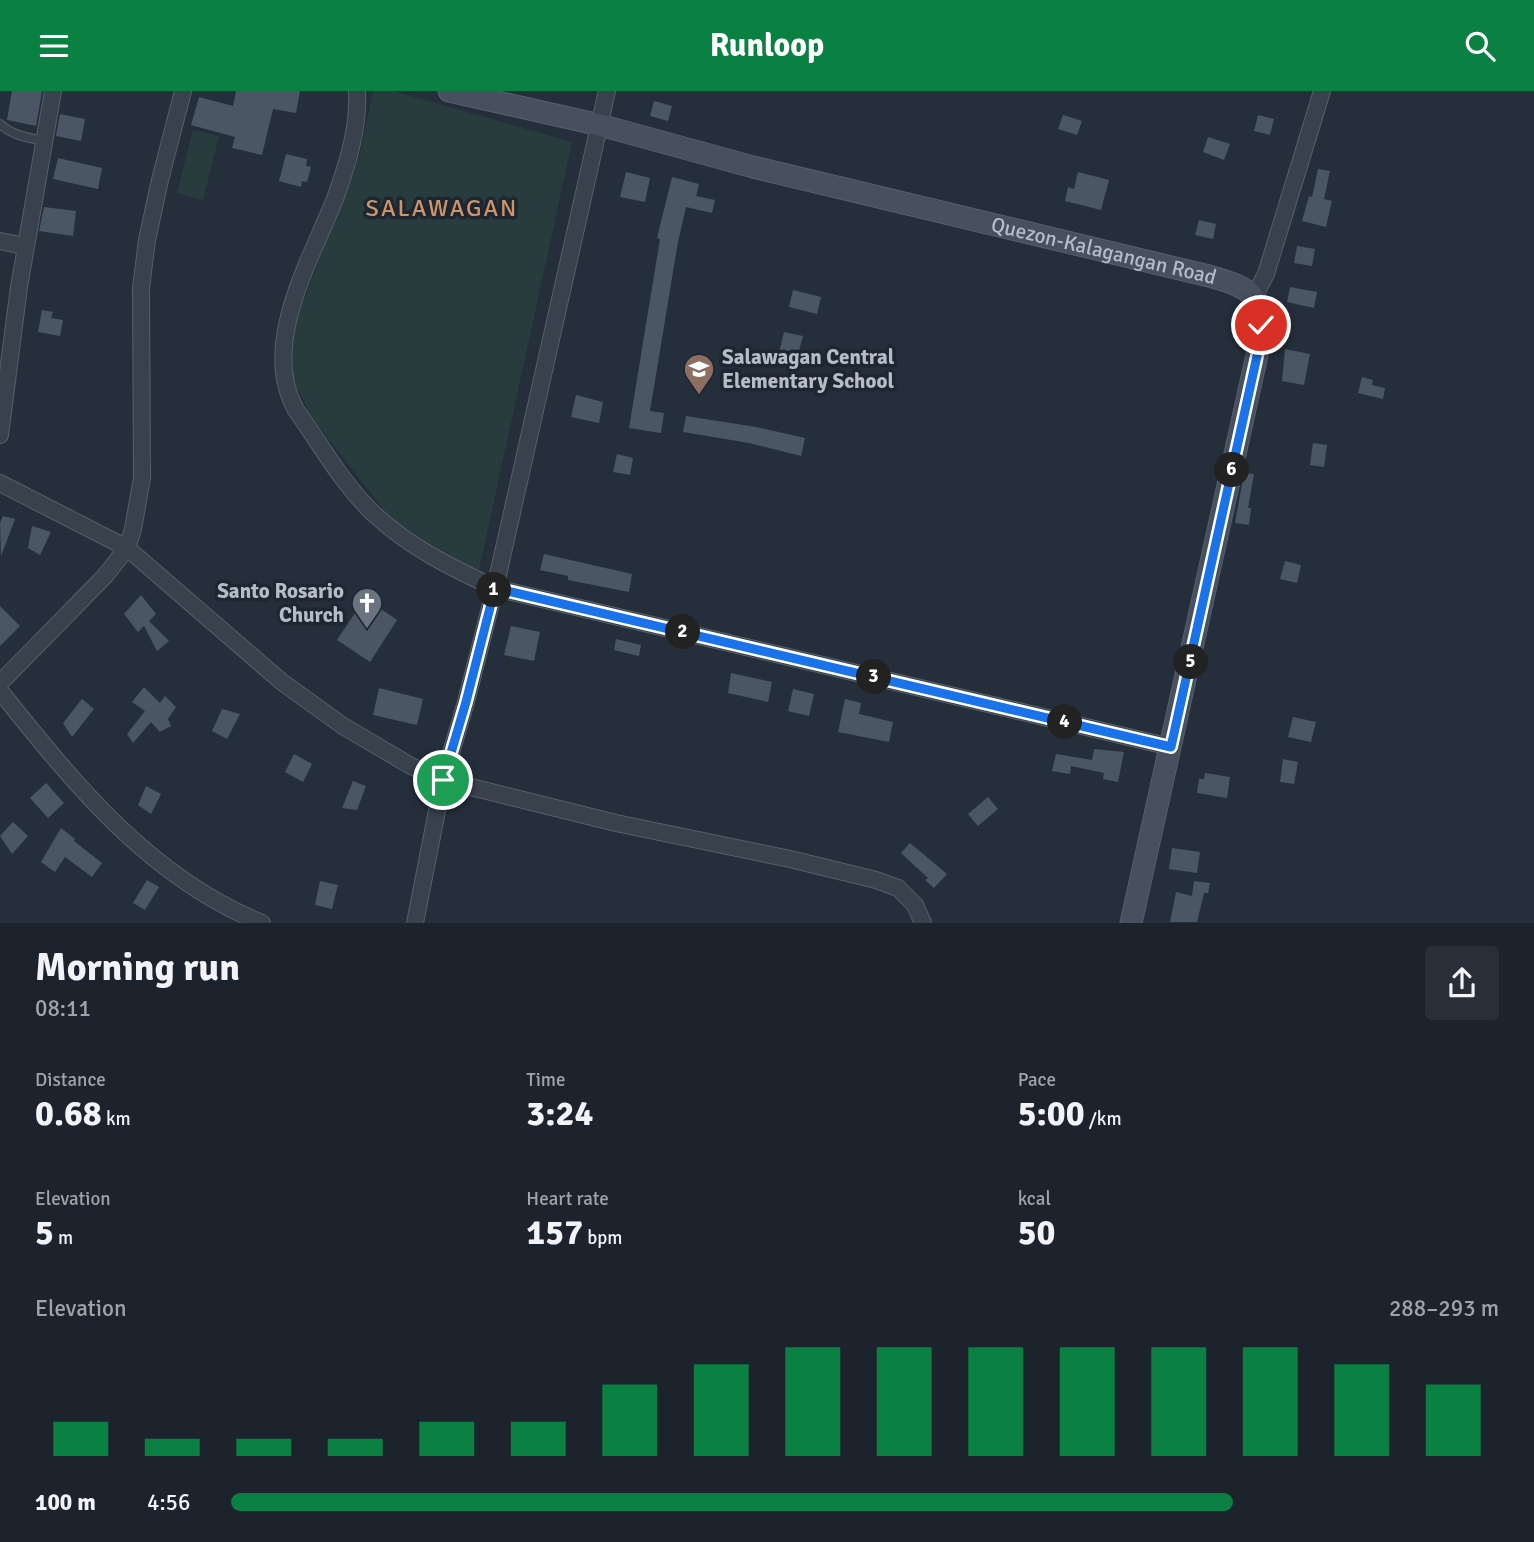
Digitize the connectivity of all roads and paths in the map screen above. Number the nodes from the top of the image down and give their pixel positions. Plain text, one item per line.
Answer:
1 (53, 91) edge
2 (183, 91) edge
3 (357, 91) edge
4 (449, 91) edge
5 (607, 91) edge
6 (1322, 91) edge
7 (0, 124) edge
8 (600, 125) junction
9 (44, 141) junction
10 (0, 241) edge
11 (25, 246) junction
12 (1254, 297) junction
13 (0, 435) edge
14 (0, 483) edge
15 (127, 548) junction
16 (495, 588) junction
17 (0, 683) edge
18 (0, 691) edge
19 (1171, 747) junction
20 (443, 780) junction
21 (262, 922) edge
22 (415, 922) edge
23 (923, 922) edge
24 (1132, 922) edge

1 - 9 street
2 - 15 street
3 - 16 street
4 - 8 main road, Quezon-Kalagangan Road
5 - 8 street
6 - 12 street
7 - 9 lane
8 - 12 main road, Quezon-Kalagangan Road
8 - 16 street
9 - 11 street
10 - 11 street
11 - 13 street
12 - 19 main road
14 - 15 street
15 - 17 street
15 - 20 street
16 - 19 street
16 - 20 street
18 - 21 street
19 - 24 main road
20 - 22 street
20 - 23 street

